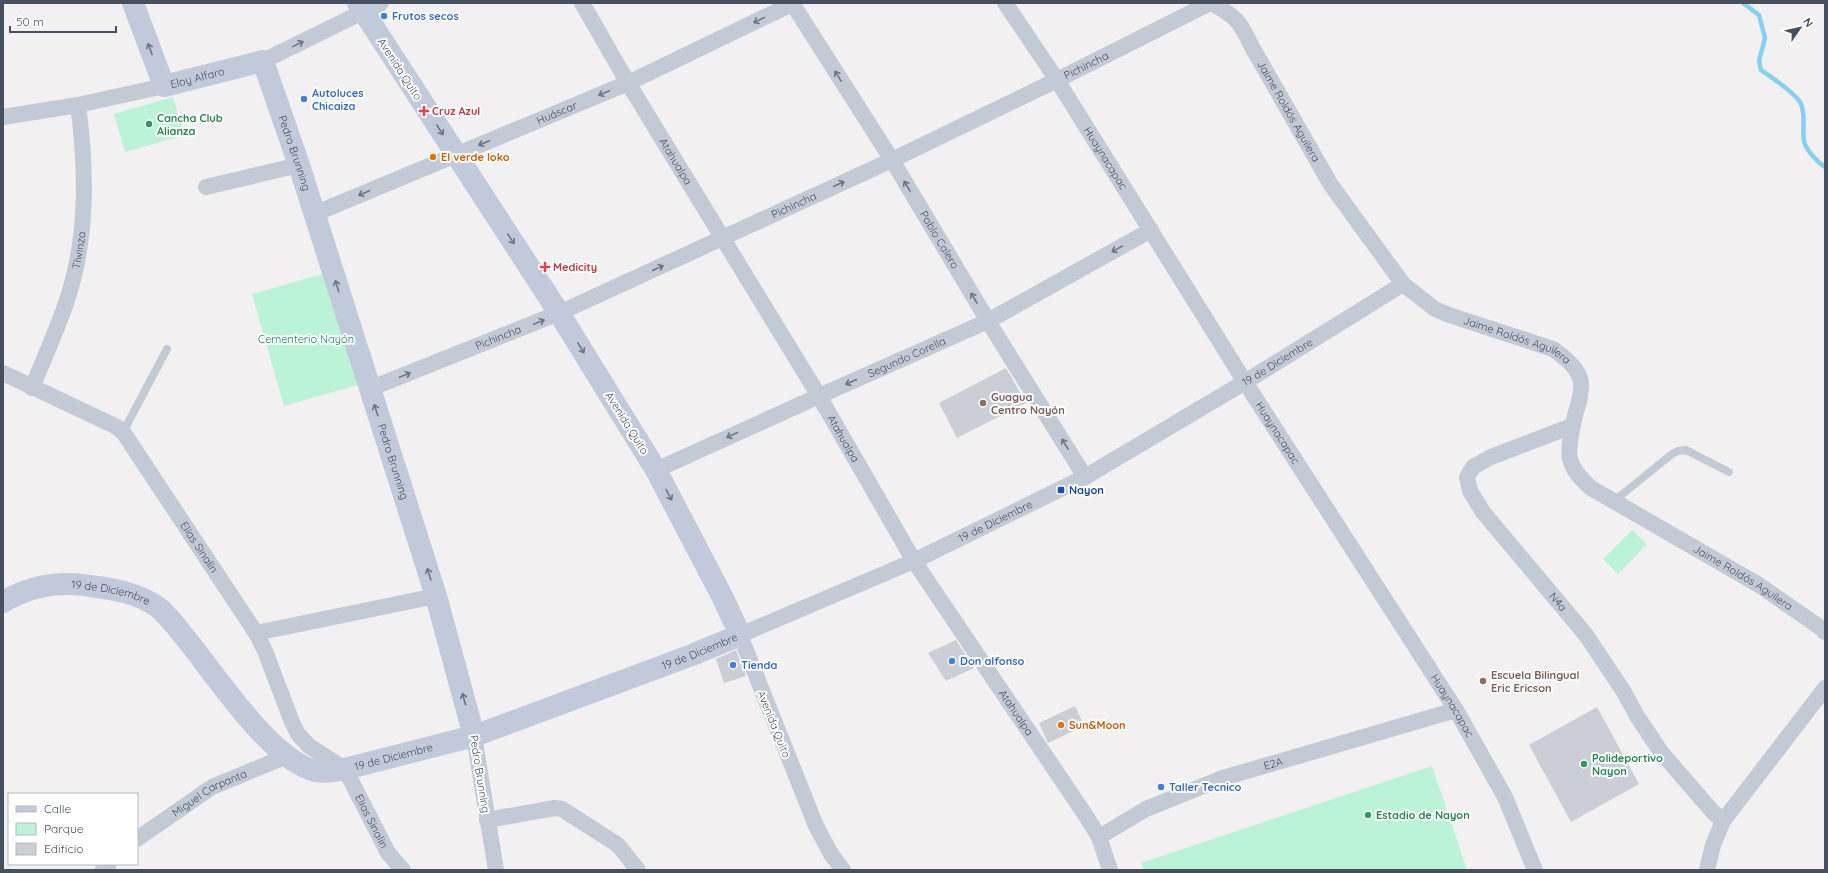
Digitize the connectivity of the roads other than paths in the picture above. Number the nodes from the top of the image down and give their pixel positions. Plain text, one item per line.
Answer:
1 (133, 3) edge
2 (582, 3) edge
3 (793, 3) edge
4 (1006, 3) edge
5 (1218, 4) edge
6 (367, 6) edge
7 (263, 61) junction
8 (1057, 80) junction
9 (628, 83) junction
10 (164, 86) junction
11 (78, 105) junction
12 (3, 117) edge
13 (456, 155) junction
14 (892, 160) junction
15 (299, 165) junction
16 (206, 187) dead end
17 (314, 214) junction
18 (1151, 230) junction
19 (722, 238) junction
20 (1403, 284) junction
21 (560, 314) junction
22 (988, 321) junction
23 (167, 349) dead end
24 (3, 373) edge
25 (1245, 382) junction
26 (32, 388) junction
27 (369, 389) junction
28 (819, 396) junction
29 (1572, 426) junction
30 (123, 432) junction
31 (656, 470) junction
32 (1728, 472) dead end
33 (1085, 477) junction
34 (1614, 501) junction
35 (914, 561) junction
36 (7, 596) edge
37 (436, 596) junction
38 (1825, 632) edge
39 (256, 633) junction
40 (740, 635) junction
41 (1825, 688) edge
42 (1456, 710) junction
43 (474, 736) junction
44 (287, 756) junction
45 (345, 769) junction
46 (487, 820) junction
47 (1723, 822) junction
48 (1099, 837) junction
49 (138, 838) edge
50 (403, 870) edge
51 (496, 870) edge
52 (638, 870) edge
53 (843, 870) edge
54 (1110, 870) edge
55 (1535, 870) edge
56 (1707, 870) edge

10 -> 1 street
2 - 9 street, Atahualpa
3 -> 9 street, Huáscar
14 -> 3 street, Pablo Calero
4 - 8 street, Huaynacapac
5 - 8 street, Pichincha
5 - 20 street, Jaime Roldós Aguilera
7 -> 6 street, Eloy Alfaro
6 -> 13 street, Avenida Quito
7 - 10 street, Eloy Alfaro
7 - 15 street, Pedro Brunning
8 - 14 street, Pichincha
8 - 18 street, Huaynacapac
9 -> 13 street, Huáscar
9 - 19 street, Atahualpa
10 - 11 street, Eloy Alfaro
11 - 12 street, Eloy Alfaro
11 - 26 street, Tiwinza
13 -> 17 street, Huáscar
13 -> 21 street, Avenida Quito
19 -> 14 street, Pichincha
22 -> 14 street, Pablo Calero
15 - 16 street
15 - 17 street, Pedro Brunning
27 -> 17 street, Pedro Brunning
18 -> 22 street, Segundo Corella
18 - 25 street, Huaynacapac
21 -> 19 street, Pichincha
19 - 28 street, Atahualpa
20 - 25 street, 19 de Diciembre
20 - 29 street, Jaime Roldós Aguilera
27 -> 21 street, Pichincha
21 -> 31 street, Avenida Quito
22 -> 28 street, Segundo Corella
33 -> 22 street, Pablo Calero
23 - 30 lane
24 - 26 street, Elías Sinalín
25 - 33 street, 19 de Diciembre
25 - 42 street, Huaynacapac
26 - 30 street, Elías Sinalín
37 -> 27 street, Pedro Brunning
28 -> 31 street, Segundo Corella
28 - 35 street, Atahualpa
29 - 34 street, Jaime Roldós Aguilera
29 - 47 street, N4a
30 - 39 street, Elías Sinalín
31 -> 40 street, Avenida Quito
32 - 34 lane
33 - 35 street, 19 de Diciembre
34 - 38 street, Jaime Roldós Aguilera
35 - 40 street, 19 de Diciembre
35 - 48 street, Atahualpa
36 - 44 street, 19 de Diciembre
37 - 39 street
43 -> 37 street, Pedro Brunning
39 - 45 street, Elías Sinalín
40 - 43 street, 19 de Diciembre
40 - 53 street, Avenida Quito
41 - 47 street
42 - 48 street, E2A
42 - 55 street, Huaynacapac
43 - 45 street, 19 de Diciembre
43 - 46 street, Pedro Brunning
44 - 45 street, 19 de Diciembre
44 - 49 street, Miguel Carpanta
45 - 50 street, Elias Sinalin
46 - 51 street, Pedro Brunning
46 - 52 street
47 - 56 street
48 - 54 street, Atahualpa

